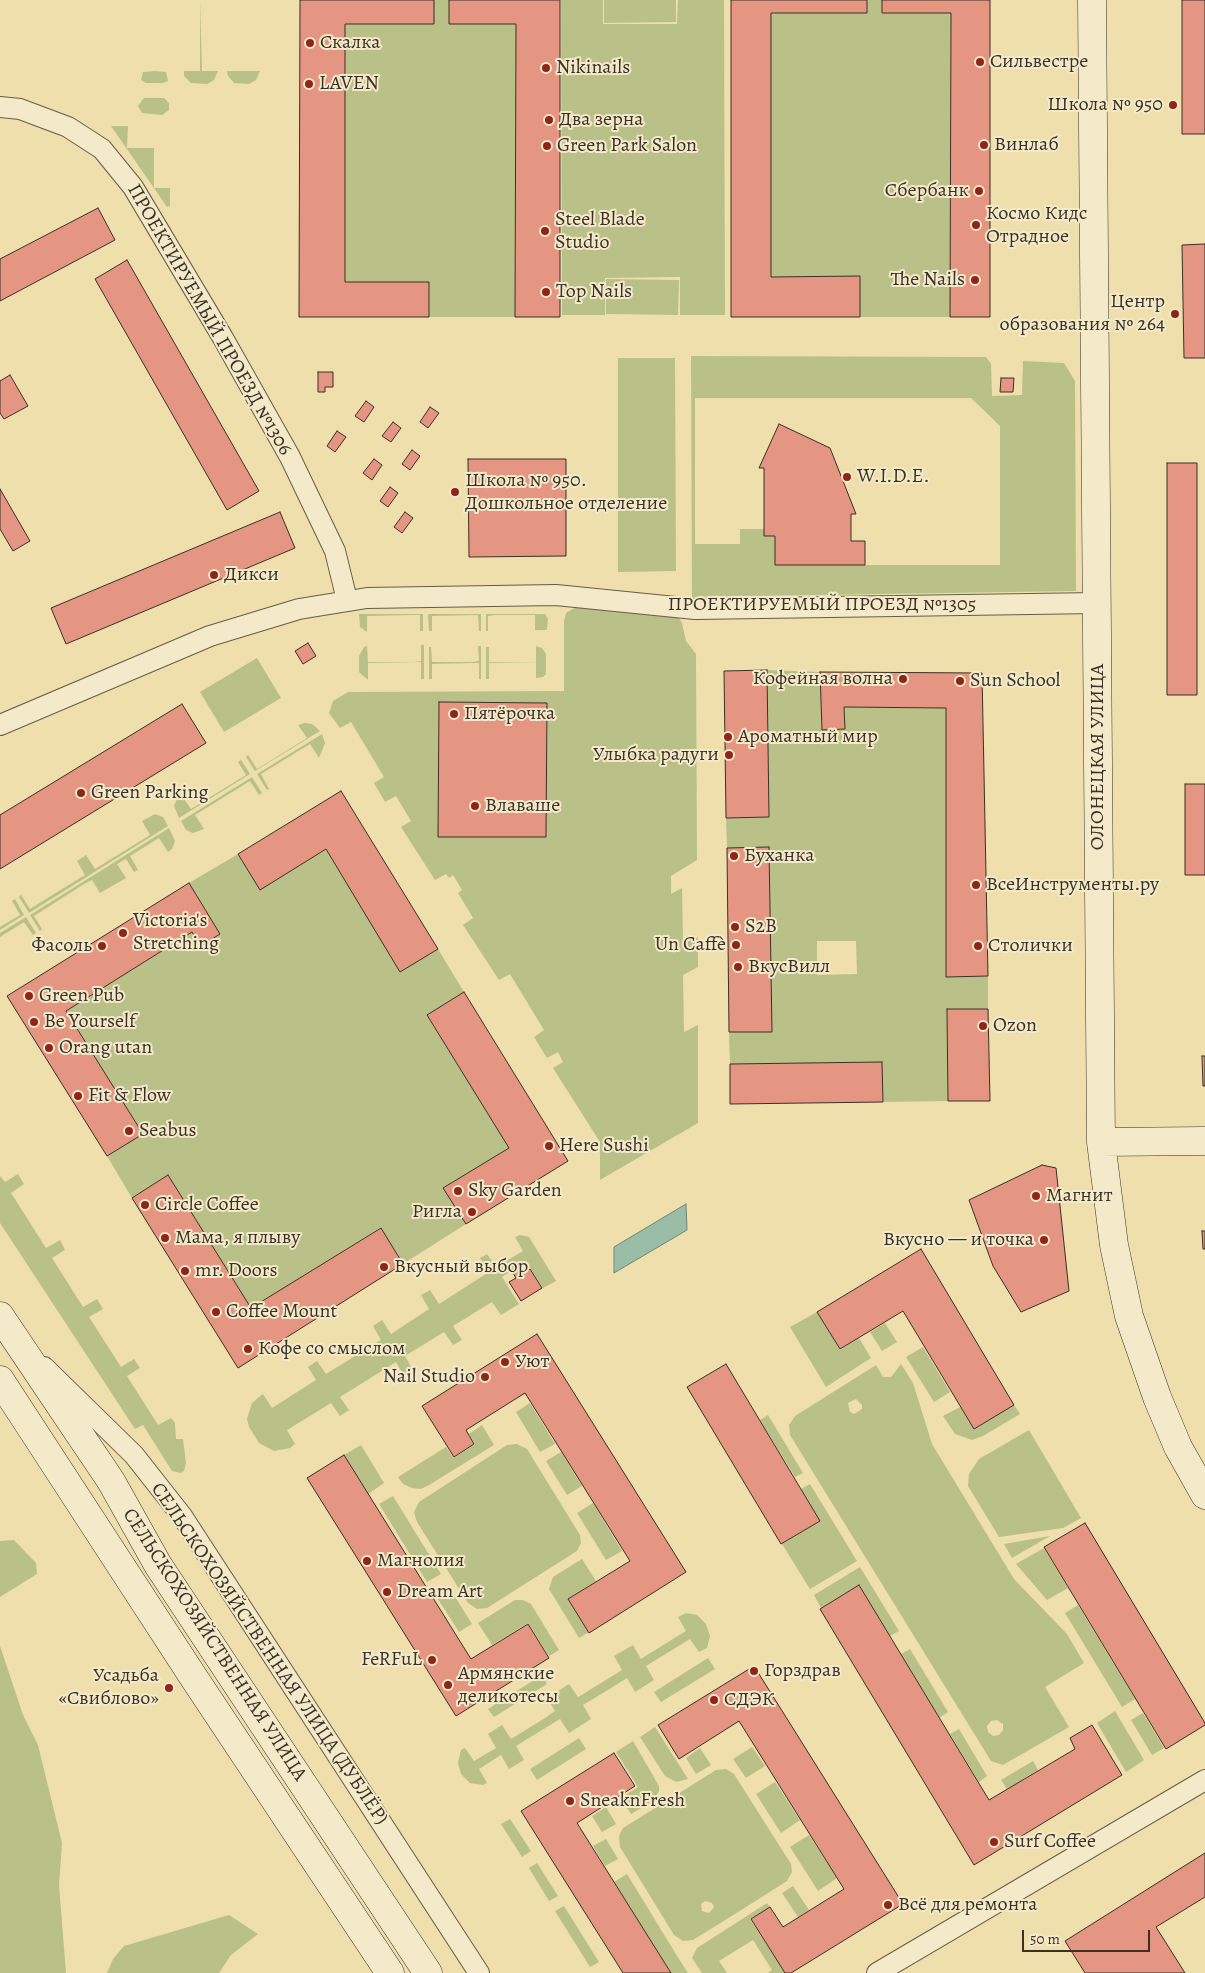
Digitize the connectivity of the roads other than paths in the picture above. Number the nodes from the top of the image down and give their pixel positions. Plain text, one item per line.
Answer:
1 (1092, 0) edge
2 (0, 107) edge
3 (347, 600) junction
4 (1097, 602) junction
5 (0, 725) edge
6 (1205, 1141) edge
7 (1101, 1142) junction
8 (6, 1326) edge
9 (0, 1380) edge
10 (1205, 1495) edge
11 (1205, 1780) edge
12 (390, 1973) edge
13 (428, 1973) edge
14 (479, 1973) edge
15 (877, 1973) edge

1 - 4 street, ОЛОНЕЦКАЯ УЛИЦА
2 - 3 street, ПРОЕКТИРУЕМЫЙ ПРОЕЗД №1306
3 - 4 street, ПРОЕКТИРУЕМЫЙ ПРОЕЗД №1305
3 - 5 street, ПРОЕКТИРУЕМЫЙ ПРОЕЗД №1305
4 - 7 street, ОЛОНЕЦКАЯ УЛИЦА
6 - 7 street
7 - 10 street, ОЛОНЕЦКАЯ УЛИЦА
8 - 13 street, СЕЛЬСКОХОЗЯЙСТВЕННАЯ УЛИЦА
8 - 14 street, СЕЛЬСКОХОЗЯЙСТВЕННАЯ УЛИЦА (ДУБЛЁР)
9 - 12 street, СЕЛЬСКОХОЗЯЙСТВЕННАЯ УЛИЦА
11 - 15 street

